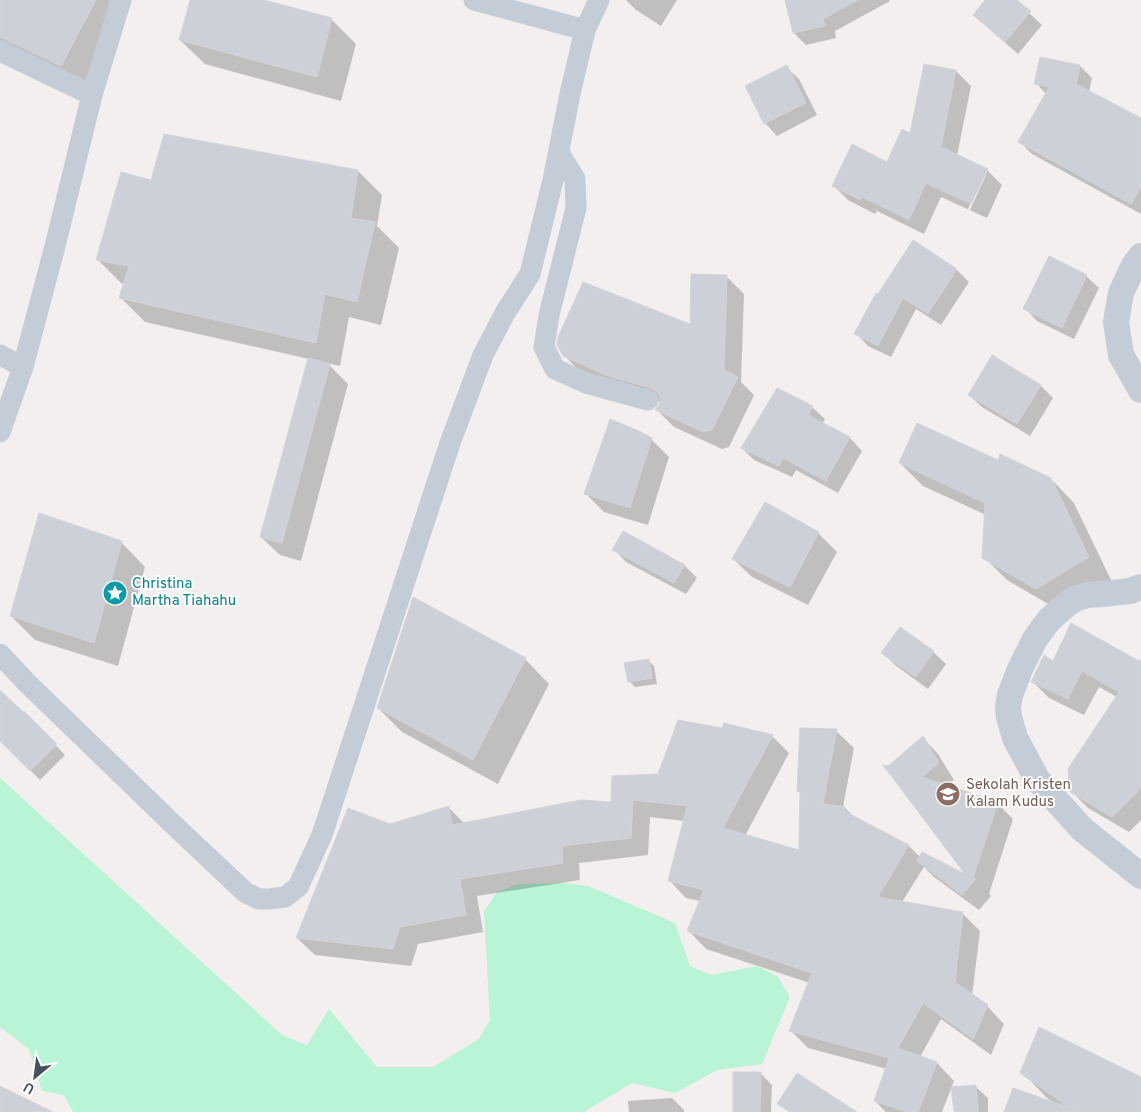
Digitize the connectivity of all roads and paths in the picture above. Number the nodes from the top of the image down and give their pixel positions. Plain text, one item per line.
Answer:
1 (121, 0) edge
2 (474, 0) edge
3 (598, 0) edge
4 (585, 30) junction
5 (0, 52) edge
6 (92, 95) junction
7 (559, 154) junction
8 (1141, 256) edge
9 (0, 355) edge
10 (23, 367) junction
11 (1141, 390) edge
12 (648, 400) dead end
13 (0, 432) edge
14 (1141, 587) edge
15 (0, 654) edge
16 (1141, 876) edge

1 - 6 street
2 - 4 street
3 - 4 street
4 - 7 street
5 - 6 street
6 - 10 street
7 - 12 street
7 - 15 street
8 - 11 street
9 - 10 street
10 - 13 street
14 - 16 street

